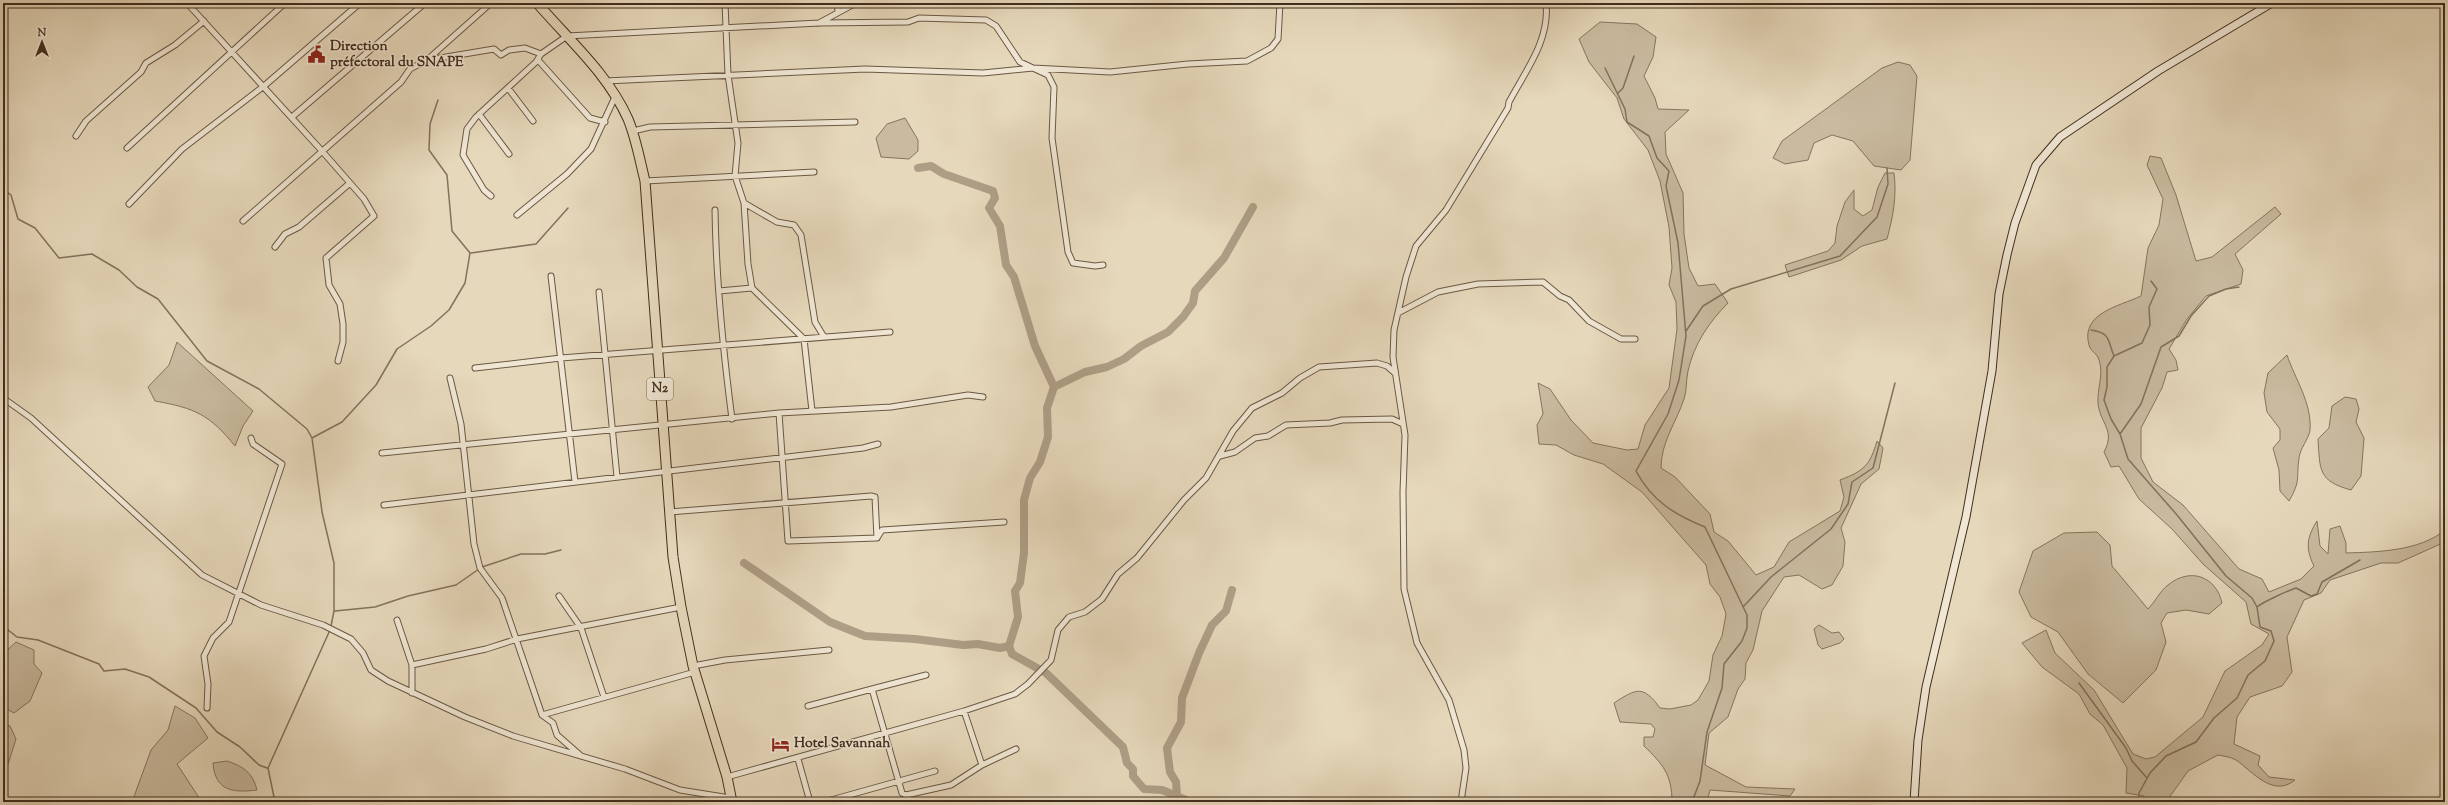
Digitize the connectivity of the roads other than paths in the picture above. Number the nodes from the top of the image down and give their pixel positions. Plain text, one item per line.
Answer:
1 (187, 3) edge
2 (285, 3) edge
3 (360, 3) edge
4 (425, 3) edge
5 (491, 3) edge
6 (725, 3) edge
7 (837, 3) edge
8 (856, 3) edge
9 (1280, 3) edge
10 (1546, 3) edge
11 (2272, 3) edge
12 (541, 4) edge
13 (838, 11) junction
14 (204, 21) junction
15 (820, 23) junction
16 (727, 29) junction
17 (567, 36) junction
18 (233, 52) junction
19 (541, 54) junction
20 (427, 60) junction
21 (538, 60) junction
22 (1034, 68) junction
23 (728, 74) junction
24 (605, 81) junction
25 (264, 86) junction
26 (508, 88) junction
27 (615, 95) junction
28 (479, 114) junction
29 (292, 117) junction
30 (533, 121) dead end
31 (605, 122) junction
32 (854, 122) dead end
33 (736, 126) junction
34 (633, 131) junction
35 (76, 136) dead end
36 (127, 148) dead end
37 (322, 151) junction
38 (509, 154) dead end
39 (814, 172) dead end
40 (735, 176) junction
41 (644, 181) junction
42 (350, 183) junction
43 (491, 196) dead end
44 (744, 202) junction
45 (129, 204) dead end
46 (715, 210) dead end
47 (517, 215) dead end
48 (243, 221) dead end
49 (275, 247) dead end
50 (1103, 265) dead end
51 (551, 276) dead end
52 (752, 288) junction
53 (719, 291) junction
54 (599, 292) dead end
55 (1398, 313) junction
56 (890, 332) dead end
57 (824, 337) junction
58 (804, 339) junction
59 (1635, 339) dead end
60 (722, 344) junction
61 (656, 351) junction
62 (605, 356) junction
63 (561, 358) junction
64 (338, 361) dead end
65 (475, 368) dead end
66 (1395, 373) junction
67 (450, 378) dead end
68 (983, 397) dead end
69 (3, 398) edge
70 (812, 411) junction
71 (779, 413) junction
72 (732, 419) junction
73 (1403, 424) junction
74 (663, 425) junction
75 (612, 430) junction
76 (568, 434) junction
77 (251, 438) dead end
78 (878, 444) dead end
79 (463, 445) junction
80 (382, 453) dead end
81 (784, 456) junction
82 (1220, 456) junction
83 (666, 470) junction
84 (617, 477) junction
85 (575, 482) junction
86 (470, 494) junction
87 (785, 502) junction
88 (384, 504) dead end
89 (669, 512) junction
90 (1004, 522) dead end
91 (877, 538) junction
92 (239, 594) junction
93 (559, 596) dead end
94 (680, 607) junction
95 (397, 620) dead end
96 (581, 628) junction
97 (517, 639) junction
98 (829, 650) dead end
99 (412, 665) junction
100 (694, 669) junction
101 (926, 675) dead end
102 (872, 689) junction
103 (412, 693) junction
104 (604, 697) junction
105 (808, 706) dead end
106 (207, 708) dead end
107 (964, 711) junction
108 (542, 715) junction
109 (883, 733) junction
110 (1016, 749) dead end
111 (583, 758) junction
112 (798, 759) junction
113 (982, 765) junction
114 (935, 771) dead end
115 (727, 777) junction
116 (897, 781) junction
117 (731, 800) edge
118 (810, 802) edge
119 (824, 802) edge
120 (1461, 802) edge
121 (1914, 802) edge

1 - 14 street
2 - 18 street
3 - 25 street
4 - 29 street
5 - 20 street
6 - 16 street
7 - 13 street
8 - 13 street
9 - 22 street
10 - 55 street
11 - 121 main road
12 - 17 highway, N2
13 - 15 street
14 - 18 street
14 - 35 street
15 - 16 street
15 - 22 street
16 - 17 street
16 - 23 street
17 - 19 street
17 - 24 highway, N2
18 - 25 street
18 - 36 street
19 - 20 street
19 - 21 street
20 - 37 street
21 - 26 street
21 - 31 street
22 - 23 street
22 - 50 street
23 - 24 street
23 - 33 street
24 - 27 highway, N2
25 - 29 street
25 - 45 street
26 - 28 street
26 - 30 street
27 - 31 street
27 - 34 highway, N2
28 - 38 street
28 - 43 street
29 - 37 street
31 - 47 street
32 - 33 street
33 - 34 street
33 - 40 street
34 - 41 highway, N2
37 - 42 street
37 - 48 street
39 - 40 street
40 - 41 street
40 - 44 street
41 - 61 highway, N2
42 - 49 street
42 - 64 street
44 - 52 street
44 - 57 street
46 - 53 street
51 - 63 street
52 - 53 street
52 - 58 street
53 - 60 street
54 - 62 street
55 - 59 street
55 - 66 street
56 - 57 street
57 - 58 street
58 - 60 street
58 - 70 street
60 - 61 street
60 - 72 street
61 - 62 street
61 - 74 highway, N2
62 - 63 street
62 - 75 street
63 - 65 street
63 - 76 street
66 - 73 street
66 - 82 street
67 - 79 street
68 - 70 street
69 - 92 street
70 - 71 street
71 - 72 street
71 - 81 street
72 - 74 street
73 - 82 street
73 - 120 street
74 - 75 street
74 - 83 highway, N2
75 - 76 street
75 - 84 street
76 - 79 street
76 - 85 street
77 - 92 street
78 - 81 street
79 - 80 street
79 - 86 street
81 - 83 street
81 - 87 street
82 - 107 street
83 - 84 street
83 - 89 highway, N2
84 - 85 street
85 - 86 street
86 - 88 street
86 - 97 street
87 - 89 street
87 - 91 street
87 - 91 street
89 - 94 highway, N2
90 - 91 street
92 - 103 street
92 - 106 street
93 - 96 street
94 - 96 street
94 - 100 highway, N2
95 - 99 street
96 - 97 street
96 - 104 street
97 - 99 street
97 - 108 street
98 - 100 street
99 - 103 street
100 - 104 street
100 - 115 highway, N2
101 - 102 street
102 - 105 street
102 - 109 street
103 - 111 street
104 - 108 street
107 - 109 street
107 - 113 street
108 - 111 street
109 - 112 street
109 - 116 street
110 - 113 street
111 - 117 street
112 - 115 street
112 - 118 street
113 - 116 street
114 - 116 street
115 - 117 highway, N2
116 - 119 street

